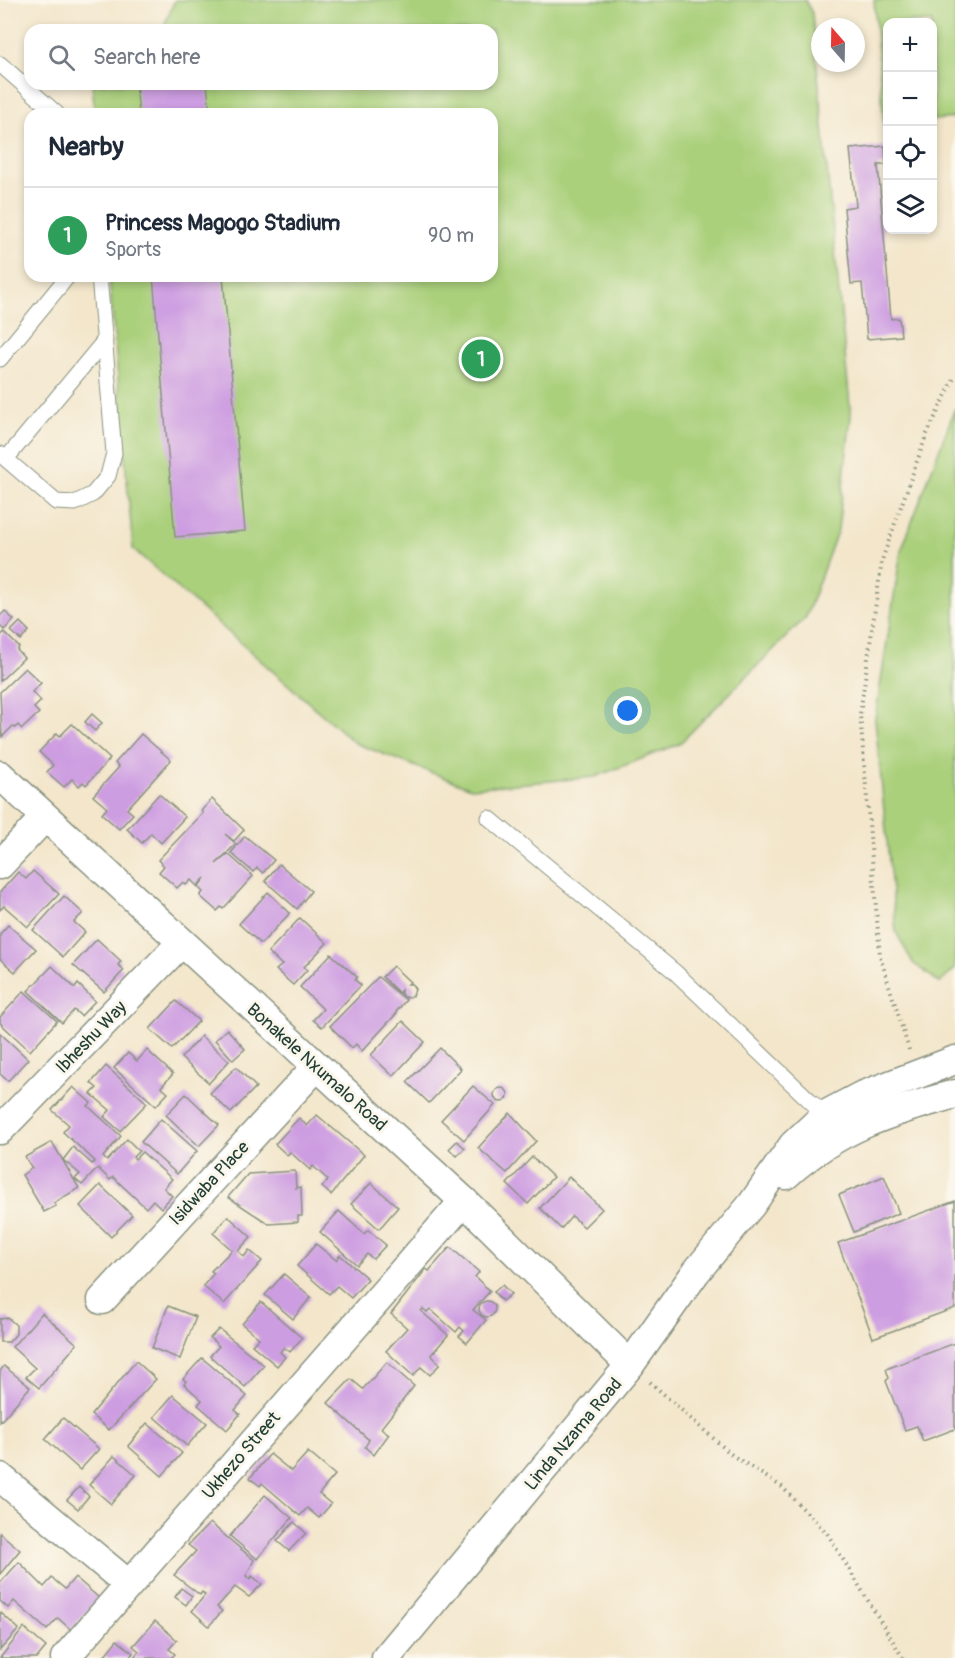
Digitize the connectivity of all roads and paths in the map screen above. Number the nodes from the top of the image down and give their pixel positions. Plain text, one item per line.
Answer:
1 (0, 64) edge
2 (24, 85) edge
3 (30, 90) edge
4 (50, 108) edge
5 (63, 282) edge
6 (100, 282) edge
7 (105, 340) junction
8 (0, 359) edge
9 (955, 376) edge
10 (3, 457) edge
11 (0, 775) edge
12 (45, 817) junction
13 (489, 818) dead end
14 (0, 865) edge
15 (181, 943) junction
16 (955, 1060) edge
17 (316, 1066) junction
18 (917, 1073) junction
19 (955, 1094) edge
20 (825, 1115) junction
21 (0, 1130) edge
22 (464, 1201) junction
23 (752, 1204) junction
24 (102, 1300) dead end
25 (630, 1365) junction
26 (0, 1477) edge
27 (128, 1584) junction
28 (65, 1658) edge
29 (386, 1658) edge
30 (903, 1658) edge

1 - 2 lane
3 - 4 lane
5 - 8 lane
6 - 7 lane
7 - 10 lane
7 - 10 lane
9 - 18 path
11 - 12 street, Bonakele Nxumalo Road
12 - 14 street
12 - 15 street, Bonakele Nxumalo Road
13 - 20 lane
15 - 17 street, Bonakele Nxumalo Road
15 - 21 street, Ibheshu Way
16 - 18 street, Linda Nzama Road
17 - 22 street, Bonakele Nxumalo Road
17 - 24 street, Isidwaba Place
18 - 20 street, Linda Nzama Road
19 - 23 street, Linda Nzama Road
20 - 23 street, Linda Nzama Road
22 - 25 street, Bonakele Nxumalo Road
22 - 27 street, Ukhezo Street
23 - 25 street, Linda Nzama Road
25 - 29 street, Linda Nzama Road
25 - 30 path
26 - 27 street
27 - 28 street, Ukhezo Street

